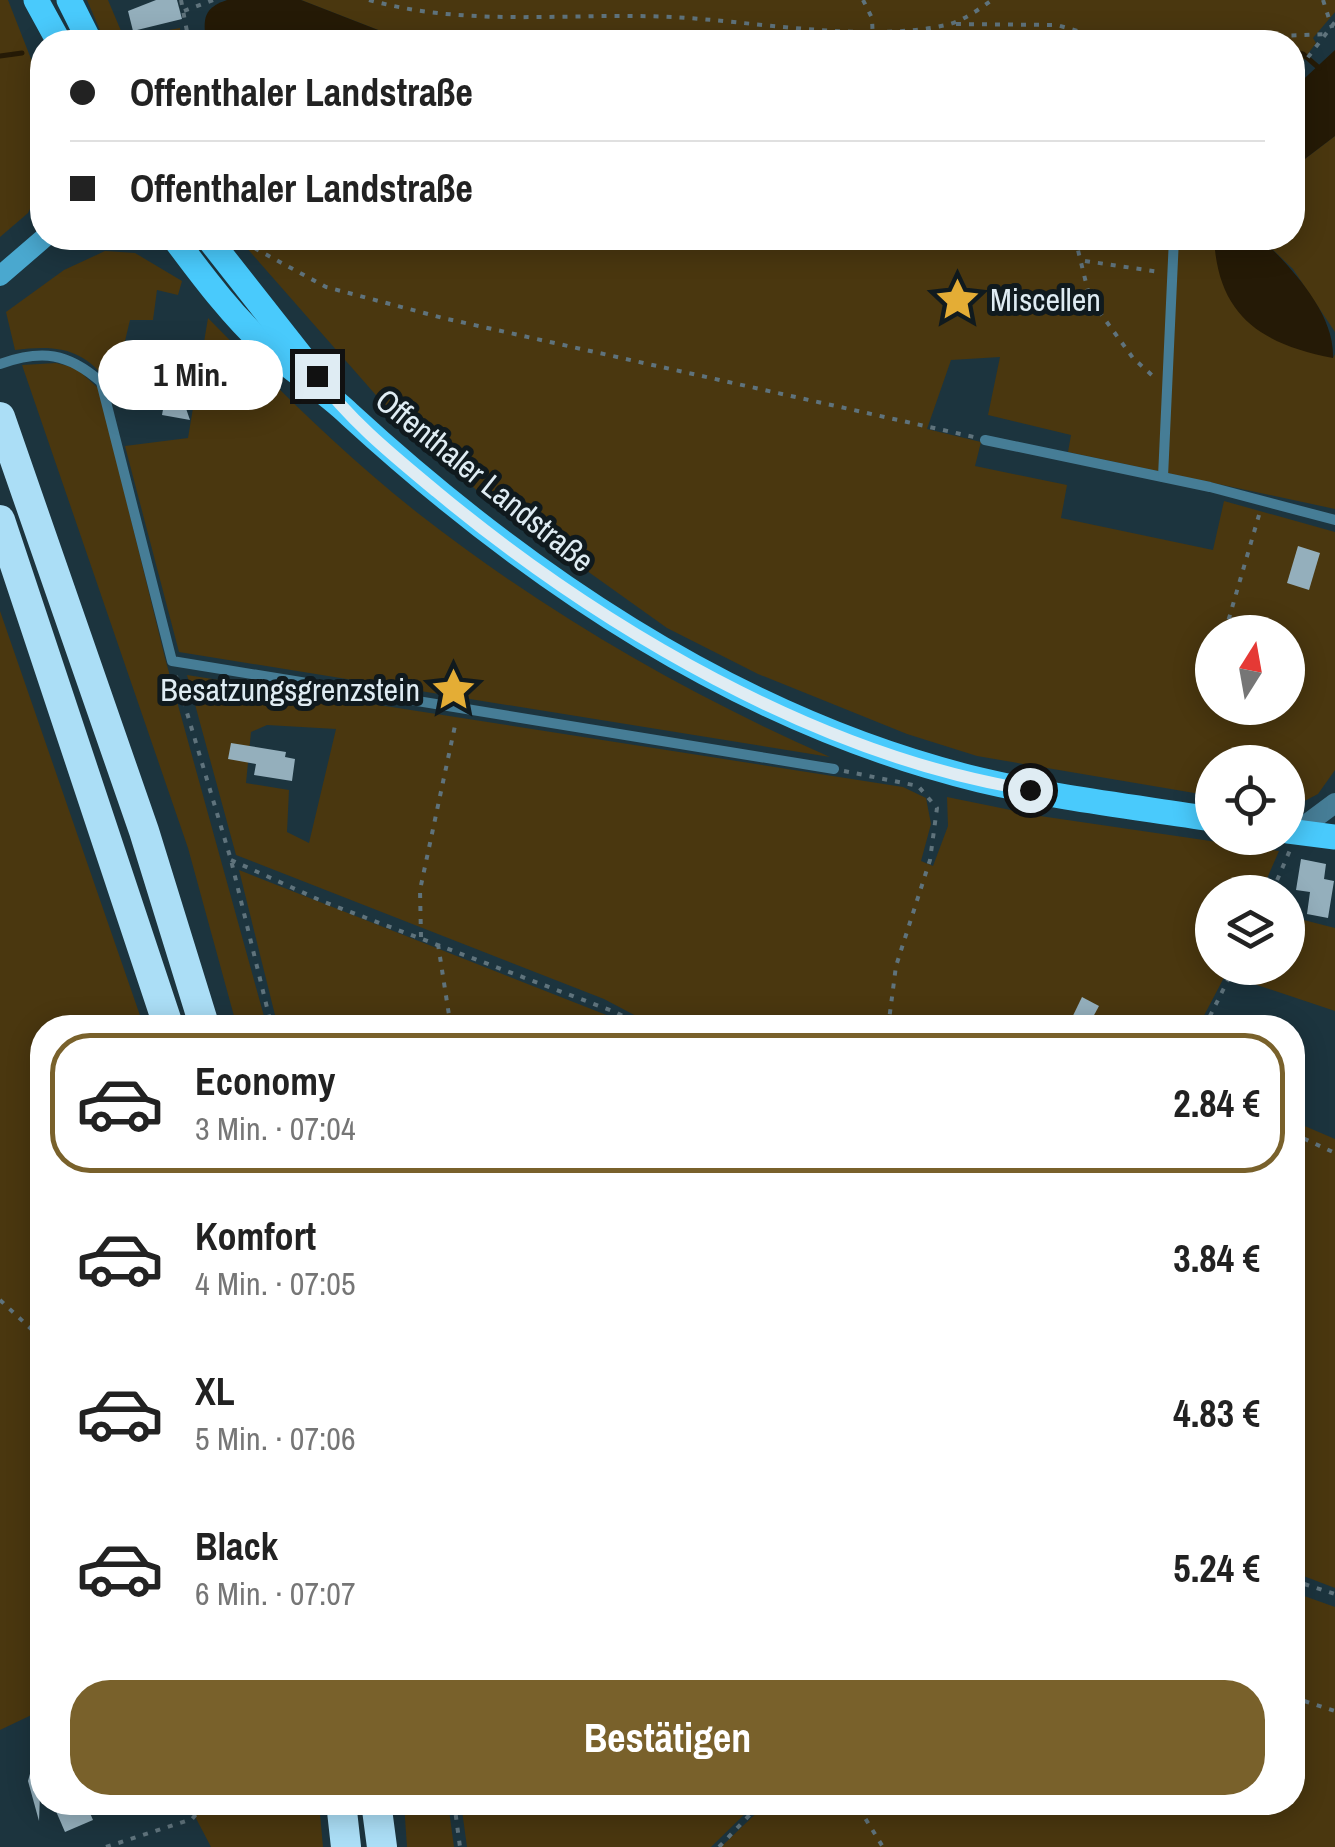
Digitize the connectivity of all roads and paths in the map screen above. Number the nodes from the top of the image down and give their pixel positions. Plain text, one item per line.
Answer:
1 (36, 0) edge
2 (69, 0) edge
3 (182, 0) edge
4 (214, 0) edge
5 (369, 0) edge
6 (864, 0) edge
7 (992, 0) edge
8 (1322, 0) edge
9 (184, 10) junction
10 (1335, 22) edge
11 (946, 25) junction
12 (52, 30) edge
13 (84, 30) edge
14 (187, 30) edge
15 (874, 30) junction
16 (1069, 30) edge
17 (1330, 31) junction
18 (1305, 32) edge
19 (1305, 62) edge
20 (30, 250) edge
21 (182, 250) edge
22 (217, 250) edge
23 (258, 250) edge
24 (1079, 250) edge
25 (1174, 250) edge
26 (1083, 260) junction
27 (1175, 274) junction
28 (0, 276) edge
29 (0, 364) edge
30 (1166, 388) junction
31 (336, 402) junction
32 (1, 420) edge
33 (985, 440) joint
34 (1163, 477) junction
35 (1264, 501) junction
36 (0, 520) edge
37 (1335, 520) edge
38 (1231, 615) edge
39 (172, 662) junction
40 (461, 708) junction
41 (834, 769) joint
42 (1335, 803) edge
43 (1195, 816) edge
44 (1305, 823) edge
45 (1305, 833) edge
46 (1335, 838) edge
47 (231, 860) junction
48 (422, 937) junction
49 (438, 944) junction
50 (1226, 985) edge
51 (165, 1015) edge
52 (200, 1015) edge
53 (269, 1015) edge
54 (449, 1015) edge
55 (614, 1015) edge
56 (890, 1015) edge
57 (1210, 1015) edge
58 (1305, 1139) edge
59 (1335, 1153) edge
60 (0, 1300) edge
61 (30, 1328) edge
62 (1305, 1584) edge
63 (1335, 1594) edge
64 (1305, 1701) edge
65 (1335, 1711) edge
66 (195, 1815) edge
67 (342, 1815) edge
68 (378, 1815) edge
69 (456, 1815) edge
70 (750, 1815) edge
71 (861, 1815) edge
72 (106, 1847) edge
73 (346, 1847) edge
74 (382, 1847) edge
75 (460, 1847) edge
76 (719, 1847) edge
77 (882, 1847) edge

1 - 12 main road
2 - 13 main road
3 - 9 path
4 - 9 path
5 - 15 path
6 - 15 path
7 - 11 path
8 - 17 path
9 - 14 path
10 - 17 path
11 - 15 path
11 - 16 path
17 - 18 path
17 - 19 path
20 - 28 main road
21 - 31 main road, Offenthaler Landstraße
22 - 31 main road, Offenthaler Landstraße
23 - 33 path
24 - 26 path
25 - 27 lane
26 - 27 path
26 - 30 path
27 - 30 lane
29 - 39 lane
30 - 34 lane
31 - 43 main road, Offenthaler Landstraße
32 - 52 highway
33 - 34 lane
34 - 35 lane
35 - 37 lane
35 - 38 path
36 - 51 highway
39 - 40 lane
39 - 47 path
40 - 41 lane
40 - 48 path
41 - 56 path
42 - 44 street
45 - 46 main road
47 - 48 path
47 - 53 path
48 - 49 path
49 - 54 path
49 - 55 path
50 - 57 path
58 - 59 path
60 - 61 path
62 - 63 path
64 - 65 path
66 - 72 path
67 - 73 highway
68 - 74 highway
69 - 75 path
70 - 76 path
71 - 77 path

